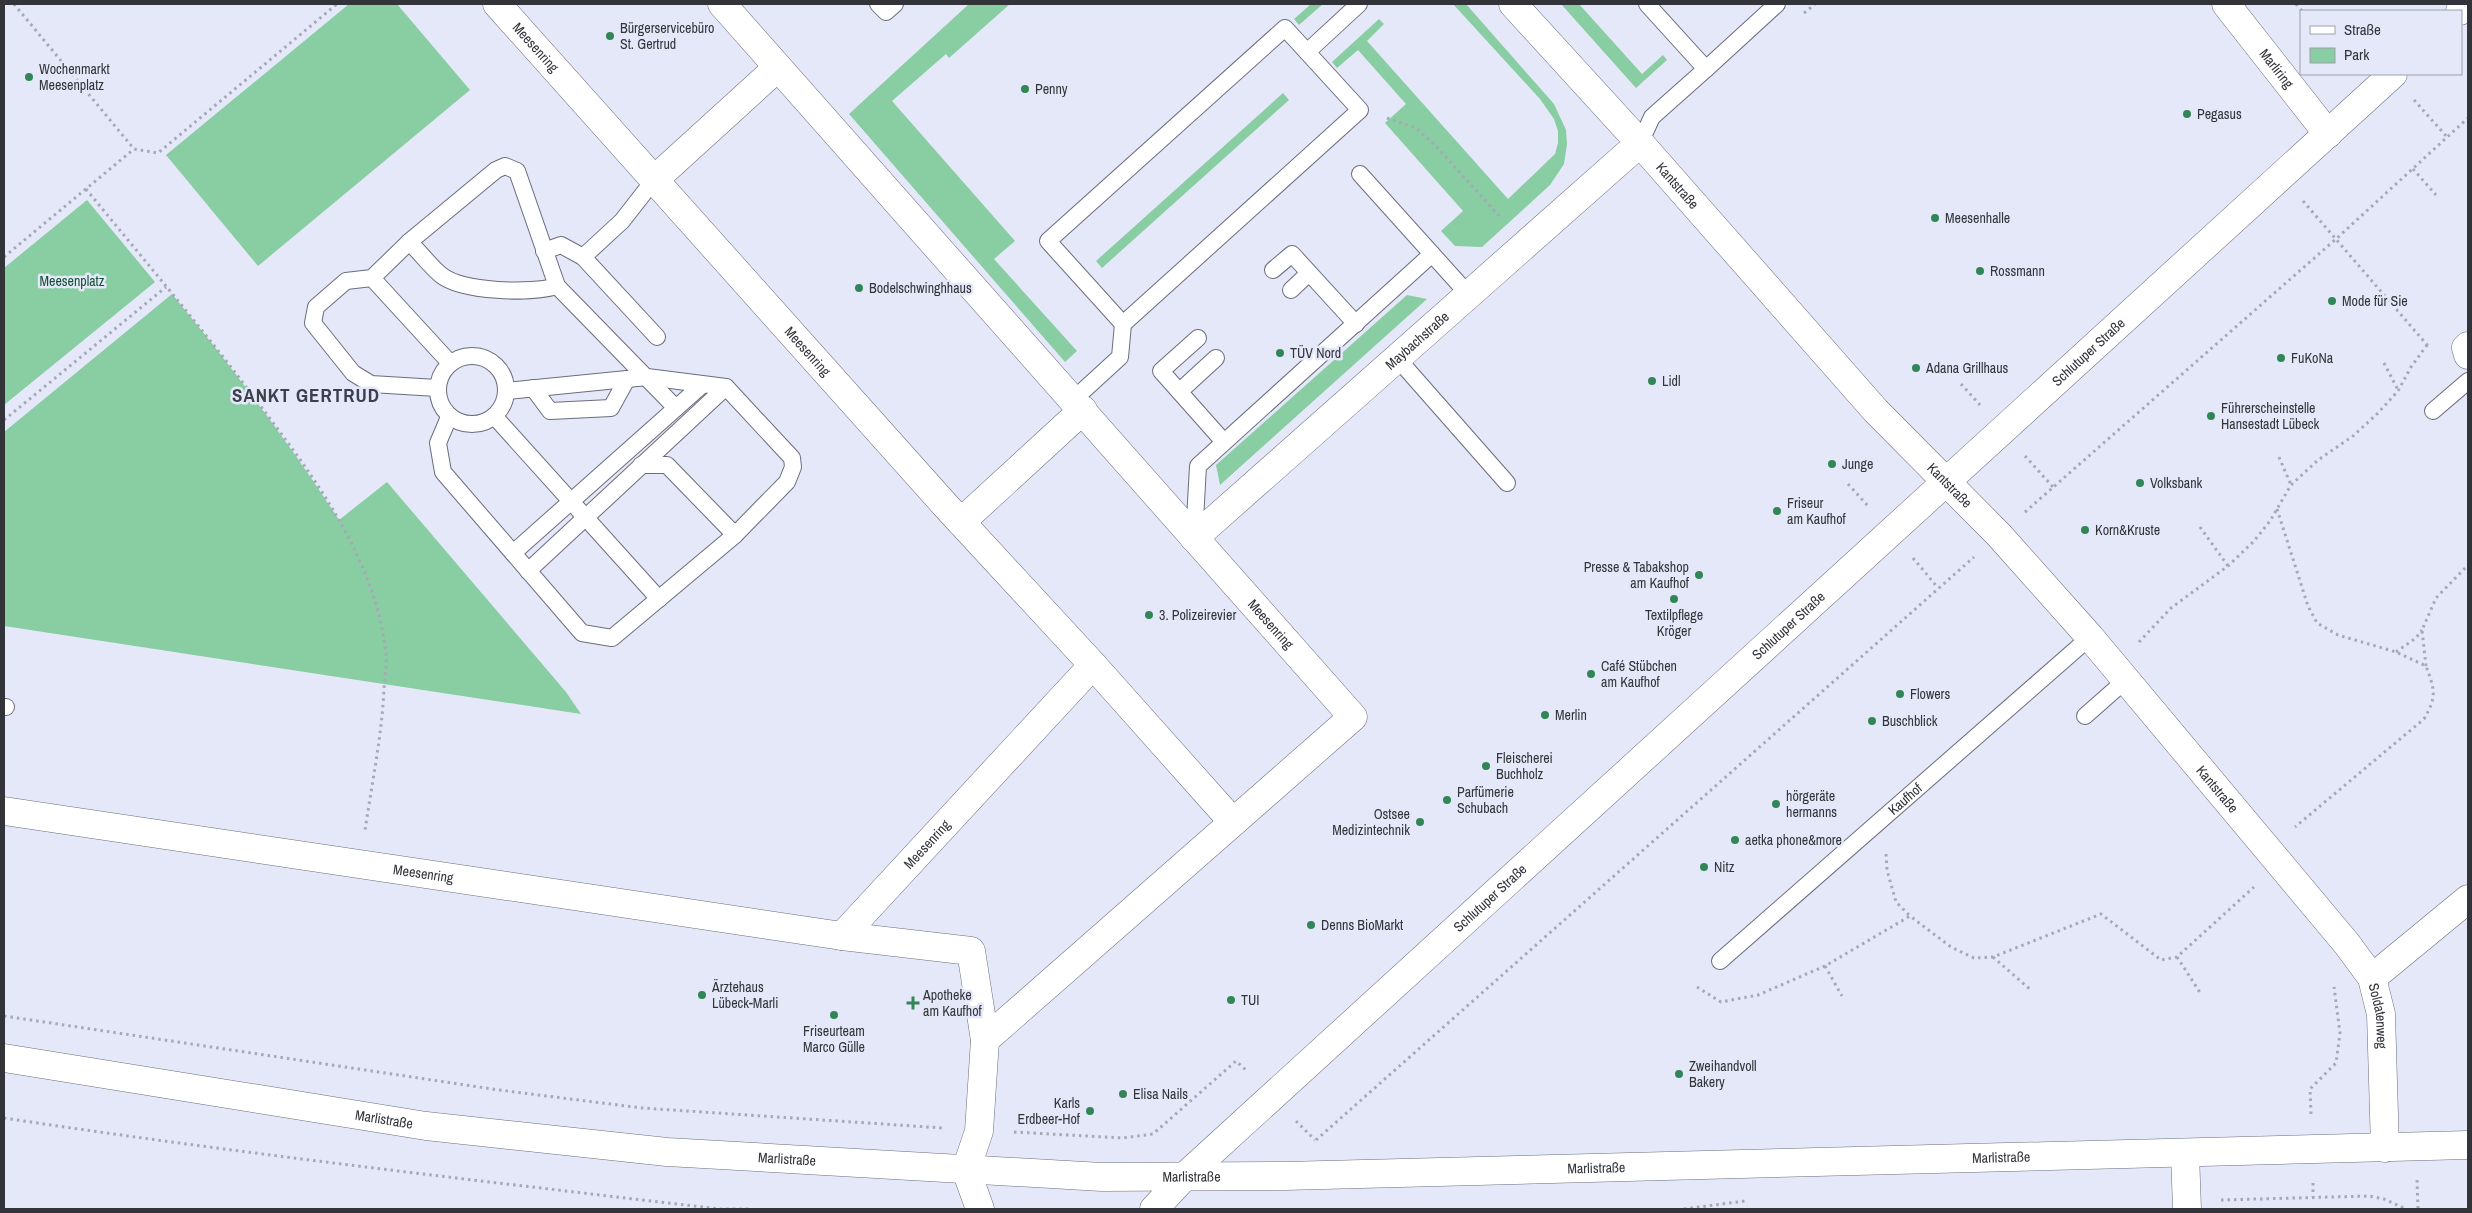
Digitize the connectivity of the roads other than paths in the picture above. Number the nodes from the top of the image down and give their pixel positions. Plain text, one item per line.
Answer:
1 (497, 4) edge
2 (722, 4) edge
3 (878, 4) edge
4 (895, 4) edge
5 (1359, 4) edge
6 (1514, 4) edge
7 (1647, 4) edge
8 (1777, 4) edge
9 (2226, 4) edge
10 (1307, 52) junction
11 (777, 68) junction
12 (1706, 69) junction
13 (2391, 75) edge
14 (2328, 134) junction
15 (1640, 143) junction
16 (1360, 174) dead end
17 (654, 180) junction
18 (409, 242) junction
19 (544, 251) junction
20 (1432, 254) junction
21 (583, 258) junction
22 (1273, 270) dead end
23 (1309, 273) junction
24 (372, 278) junction
25 (557, 286) junction
26 (1291, 290) dead end
27 (1468, 294) junction
28 (1123, 324) junction
29 (1356, 324) junction
30 (657, 337) dead end
31 (1198, 338) dead end
32 (1216, 358) dead end
33 (1397, 358) junction
34 (450, 363) junction
35 (647, 377) junction
36 (627, 379) junction
37 (2468, 381) edge
38 (702, 385) junction
39 (726, 387) junction
40 (437, 388) junction
41 (534, 388) junction
42 (507, 391) junction
43 (1180, 391) junction
44 (1078, 405) junction
45 (676, 408) junction
46 (2433, 411) dead end
47 (449, 417) junction
48 (495, 417) junction
49 (1224, 442) junction
50 (641, 465) junction
51 (1946, 481) junction
52 (1507, 483) dead end
53 (571, 502) junction
54 (585, 517) junction
55 (961, 522) junction
56 (734, 535) junction
57 (1194, 538) junction
58 (513, 553) junction
59 (528, 571) junction
60 (659, 599) junction
61 (2090, 637) junction
62 (1093, 664) junction
63 (2121, 672) junction
64 (2085, 716) dead end
65 (4, 811) edge
66 (1233, 822) junction
67 (2468, 898) edge
68 (842, 936) junction
69 (1720, 961) dead end
70 (2372, 978) junction
71 (985, 1040) junction
72 (4, 1058) edge
73 (2468, 1145) edge
74 (2385, 1148) junction
75 (2185, 1153) junction
76 (966, 1170) junction
77 (1184, 1178) junction
78 (2187, 1201) edge
79 (980, 1209) edge
80 (1154, 1209) edge

1 - 17 street, Meesenring
2 - 11 street, Meesenring
3 - 4 lane
5 - 10 lane
6 - 15 street, Kantstraße
7 - 12 lane
8 - 12 lane
9 - 14 street, Marliring
10 - 28 lane
10 - 28 lane
11 - 17 street
11 - 44 street, Meesenring
12 - 15 lane
13 - 14 street, Schlutuper Straße
14 - 51 street, Schlutuper Straße
15 - 27 street, Maybachstraße
15 - 51 street, Kantstraße
16 - 20 lane
17 - 21 lane
17 - 55 street, Meesenring
18 - 19 lane
18 - 24 lane
18 - 25 lane
19 - 21 lane
19 - 25 lane
20 - 27 lane
20 - 29 lane
21 - 30 lane
22 - 23 lane
23 - 26 lane
23 - 29 lane
24 - 34 lane
24 - 40 lane
25 - 35 lane
27 - 33 street, Maybachstraße
28 - 44 lane
29 - 49 lane
31 - 43 lane
32 - 43 lane
33 - 52 lane
33 - 57 street, Maybachstraße
34 - 40 lane
34 - 42 lane
35 - 36 lane
35 - 38 lane
35 - 45 lane
36 - 41 lane
36 - 41 lane
37 - 46 lane
38 - 39 lane
38 - 45 lane
39 - 50 lane
39 - 56 lane
40 - 47 lane
41 - 42 lane
42 - 48 lane
43 - 49 lane
44 - 55 street
44 - 57 street, Meesenring
45 - 53 lane
47 - 48 lane
47 - 58 lane
48 - 53 lane
49 - 57 lane
50 - 54 lane
50 - 56 lane
51 - 61 street, Kantstraße
51 - 77 street, Schlutuper Straße
53 - 54 lane
53 - 58 lane
54 - 59 lane
54 - 60 lane
55 - 62 street, Meesenring
56 - 60 lane
57 - 66 street, Meesenring
58 - 59 lane
59 - 60 lane
61 - 63 street, Kantstraße
61 - 69 lane, Kaufhof
62 - 66 street, Meesenring
62 - 68 street, Meesenring
63 - 64 lane
63 - 70 street, Kantstraße
65 - 68 street, Meesenring
66 - 71 street, Meesenring
67 - 70 street, Soldatenweg
68 - 71 street, Meesenring
70 - 74 street, Soldatenweg
71 - 76 street, Meesenring
72 - 76 street, Marlistraße
73 - 74 street, Marlistraße
74 - 75 street, Marlistraße
75 - 77 street, Marlistraße
75 - 78 street
76 - 77 street, Marlistraße
76 - 79 street
77 - 80 street, Schlutuper Straße

